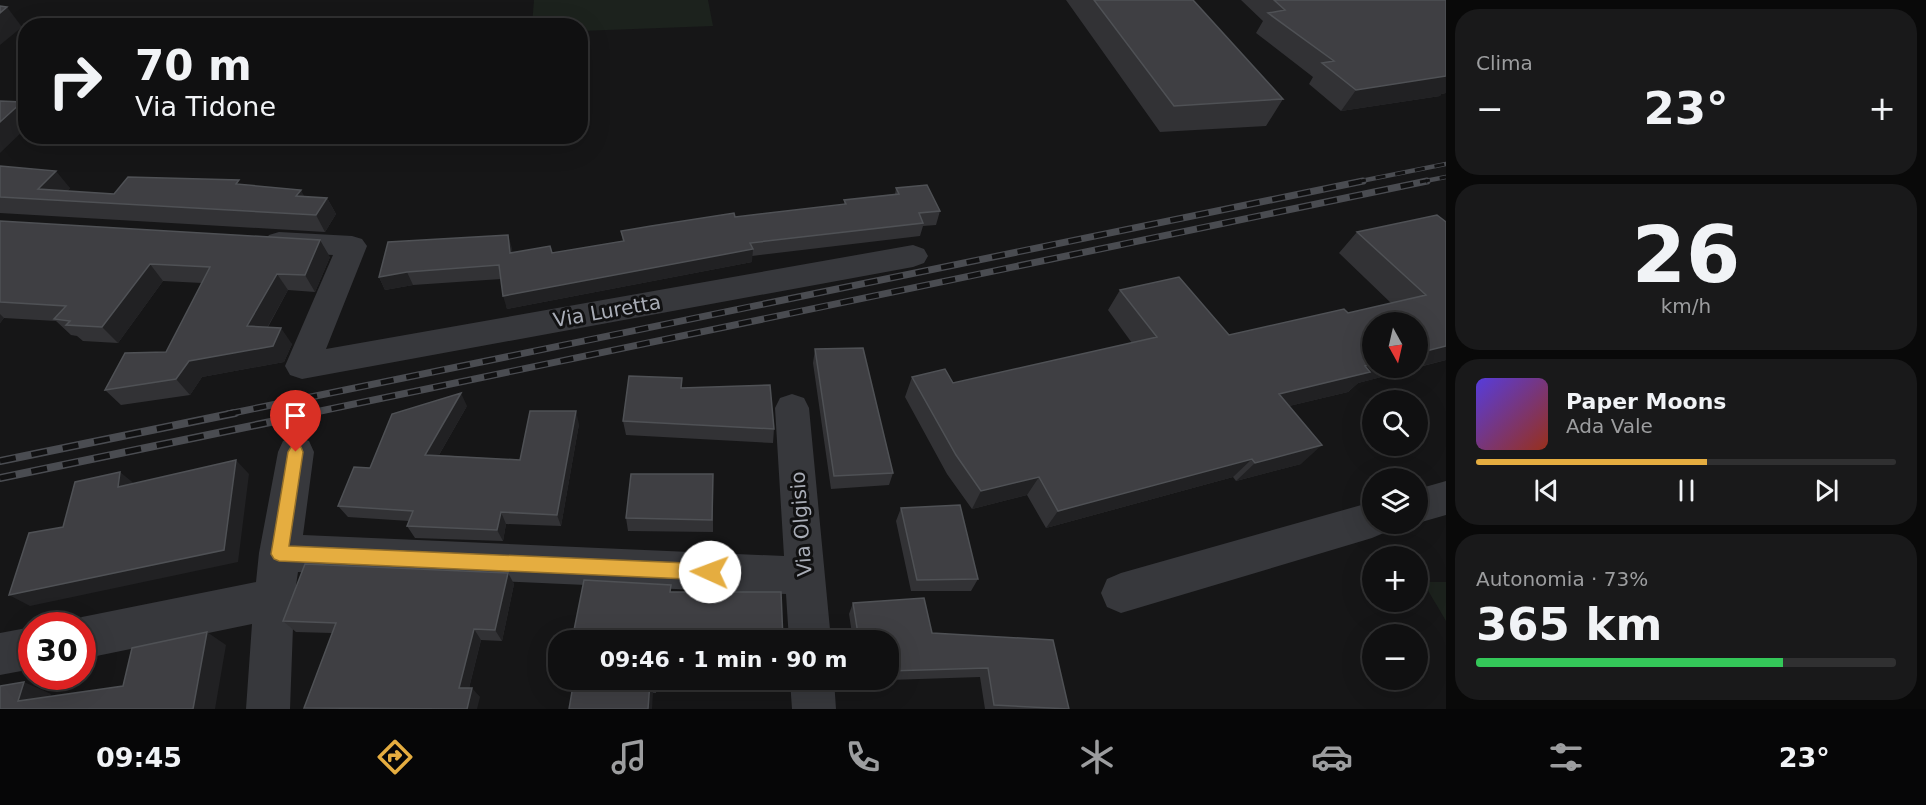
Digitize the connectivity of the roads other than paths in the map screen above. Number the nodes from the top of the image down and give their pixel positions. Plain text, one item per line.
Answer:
1 (258, 241) edge
2 (913, 256) dead end
3 (792, 408) dead end
4 (296, 452) dead end
5 (1446, 498) edge
6 (1428, 503) edge
7 (1362, 522) edge
8 (279, 554) junction
9 (806, 576) junction
10 (1120, 593) dead end
11 (274, 599) junction
12 (809, 630) edge
13 (96, 635) edge
14 (18, 651) edge
15 (0, 654) edge
16 (813, 690) edge
17 (268, 709) edge
18 (814, 709) edge

1 - 2 street, Via Luretta
3 - 9 street, Via Olgisio
4 - 8 street
5 - 6 street
7 - 10 street
8 - 9 street
8 - 11 street
9 - 12 street, Via Olgisio
11 - 13 street
11 - 17 street
14 - 15 street
16 - 18 street

